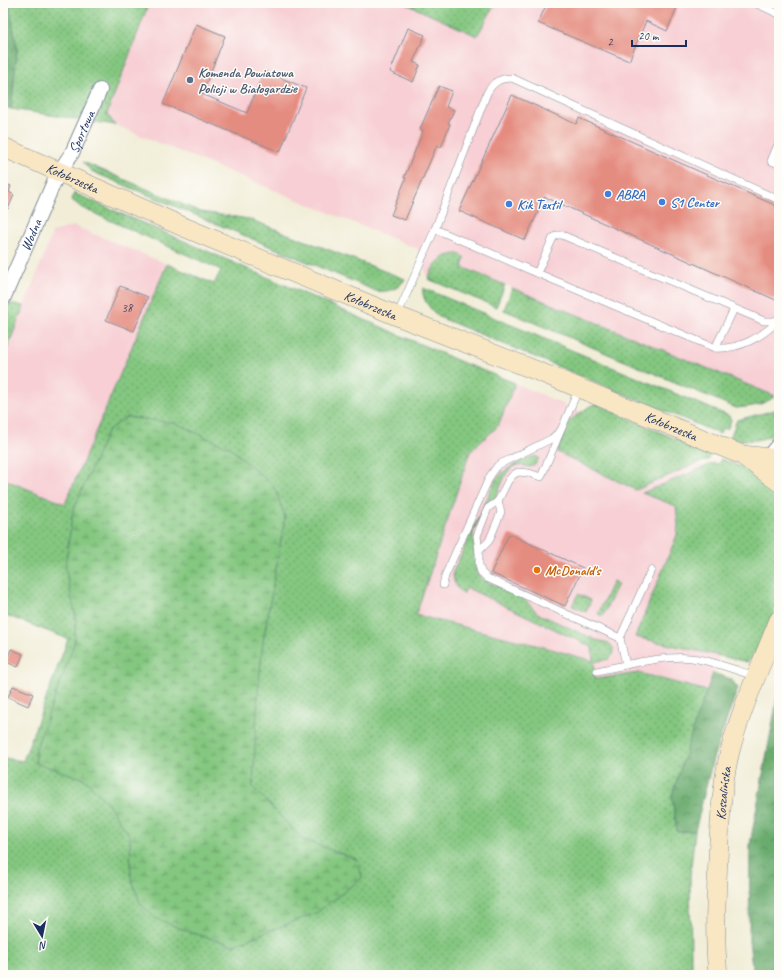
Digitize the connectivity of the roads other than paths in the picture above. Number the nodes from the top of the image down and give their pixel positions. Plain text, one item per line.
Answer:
1 (759, 4) edge
2 (779, 14) edge
3 (100, 90) dead end
4 (779, 142) edge
5 (3, 147) edge
6 (779, 164) edge
7 (59, 172) junction
8 (779, 200) edge
9 (436, 229) junction
10 (537, 273) junction
11 (3, 299) edge
12 (734, 309) junction
13 (397, 316) junction
14 (779, 320) edge
15 (715, 348) junction
16 (579, 388) junction
17 (561, 430) junction
18 (775, 453) edge
19 (742, 455) junction
20 (779, 482) edge
21 (498, 501) junction
22 (480, 551) junction
23 (651, 570) dead end
24 (443, 585) dead end
25 (779, 620) edge
26 (620, 638) junction
27 (626, 665) junction
28 (597, 671) dead end
29 (757, 677) junction
30 (718, 975) edge

1 - 2 lane
3 - 7 street, Sportowa
4 - 6 lane
5 - 7 main road, Kołobrzeska
7 - 11 street, Wodna
7 - 13 main road, Kołobrzeska
8 - 9 lane
9 - 10 lane
9 - 13 lane
10 - 12 lane
10 - 15 lane
12 - 14 lane
12 - 15 lane
13 - 16 main road, Kołobrzeska
14 - 15 lane
16 - 17 lane
16 - 19 main road, Kołobrzeska
17 - 21 lane
17 - 24 lane
18 - 19 main road, Kołobrzeska
19 - 20 main road, Kołobrzeska
21 - 22 lane
21 - 22 lane
22 - 26 lane
23 - 26 lane
25 - 29 main road, Koszalińska
26 - 27 lane
27 - 28 lane
27 - 29 lane
29 - 30 main road, Koszalińska

